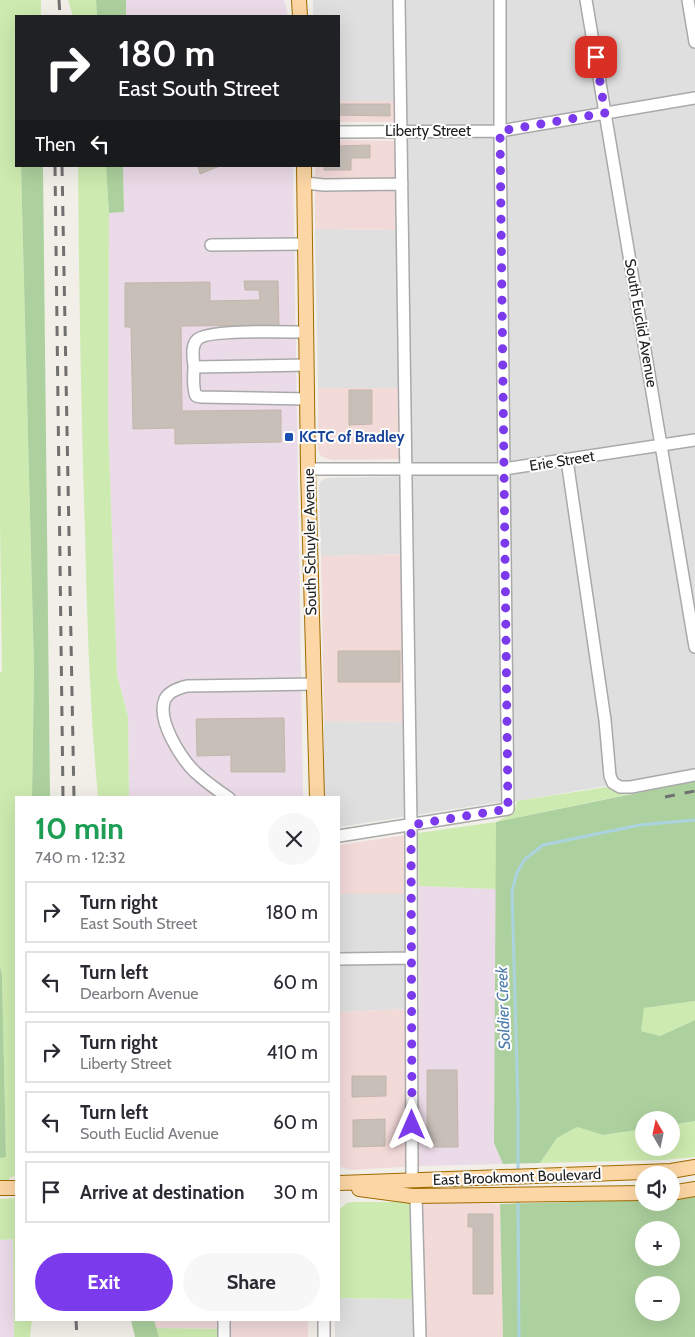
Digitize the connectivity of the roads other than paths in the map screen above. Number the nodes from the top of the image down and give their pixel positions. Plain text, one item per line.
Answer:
1 (299, 0) edge
2 (399, 0) edge
3 (500, 0) edge
4 (586, 0) edge
5 (688, 0) edge
6 (300, 15) edge
7 (695, 42) edge
8 (695, 98) edge
9 (605, 113) junction
10 (401, 131) junction
11 (500, 131) junction
12 (340, 132) edge
13 (304, 167) edge
14 (304, 183) junction
15 (402, 184) junction
16 (305, 244) junction
17 (211, 245) dead end
18 (306, 332) junction
19 (307, 365) junction
20 (194, 367) junction
21 (307, 399) junction
22 (695, 440) edge
23 (661, 446) junction
24 (567, 460) junction
25 (308, 469) junction
26 (406, 469) junction
27 (504, 470) junction
28 (695, 647) edge
29 (314, 684) junction
30 (695, 775) edge
31 (226, 796) edge
32 (317, 796) edge
33 (411, 825) junction
34 (340, 836) edge
35 (411, 958) junction
36 (340, 959) edge
37 (695, 1167) edge
38 (412, 1181) junction
39 (340, 1185) edge
40 (340, 1185) edge
41 (0, 1188) edge
42 (15, 1188) edge
43 (695, 1190) edge
44 (680, 1192) edge
45 (635, 1193) edge
46 (416, 1196) junction
47 (224, 1321) edge
48 (324, 1321) edge
49 (224, 1337) edge
50 (324, 1337) edge
51 (420, 1337) edge

1 - 6 main road
2 - 10 street
3 - 11 street
4 - 9 street, South Euclid Avenue
5 - 7 street
8 - 9 street, Liberty Street
9 - 11 street, Liberty Street
9 - 23 street, South Euclid Avenue
10 - 11 street, Liberty Street
10 - 12 street, Liberty Street
10 - 15 street
11 - 27 street
13 - 14 main road, South Schuyler Avenue
14 - 15 street
14 - 16 main road, South Schuyler Avenue
15 - 26 street
16 - 17 street
16 - 18 main road, South Schuyler Avenue
18 - 19 main road, South Schuyler Avenue
18 - 20 street
19 - 20 street
19 - 21 main road, South Schuyler Avenue
20 - 21 street
21 - 25 main road, South Schuyler Avenue
22 - 23 street, Erie Street
23 - 24 street, Erie Street
23 - 28 street, South Euclid Avenue
24 - 27 street, Erie Street
24 - 30 street
25 - 26 street, Erie Street
25 - 29 main road, South Schuyler Avenue
26 - 27 street, Erie Street
26 - 33 street
27 - 33 street
29 - 31 street
29 - 32 main road, South Schuyler Avenue
33 - 34 street
33 - 35 street
35 - 36 street
35 - 38 street
37 - 38 main road, East Brookmont Boulevard
38 - 39 main road, East Brookmont Boulevard
40 - 46 main road, East Brookmont Boulevard
41 - 42 main road
43 - 44 main road
45 - 46 main road, East Brookmont Boulevard
46 - 51 street
47 - 49 street
48 - 50 street

